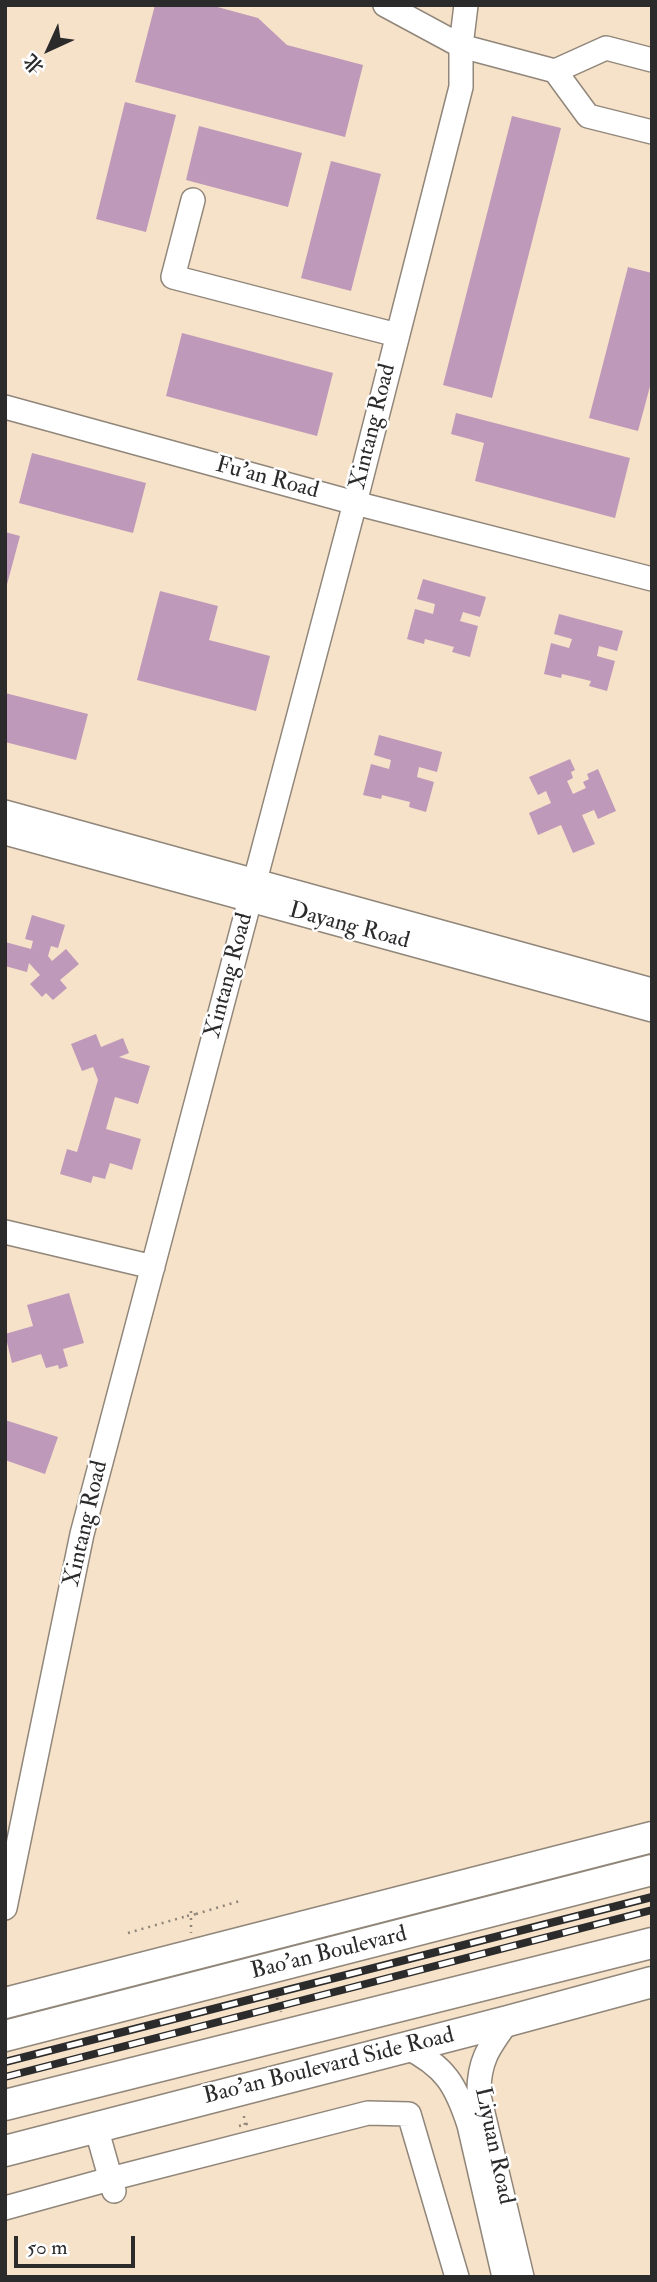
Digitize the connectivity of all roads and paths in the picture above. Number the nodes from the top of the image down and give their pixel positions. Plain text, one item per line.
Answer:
1 (385, 5) edge
2 (466, 5) edge
3 (461, 46) junction
4 (652, 60) edge
5 (555, 71) junction
6 (652, 132) edge
7 (193, 200) dead end
8 (397, 335) junction
9 (5, 407) edge
10 (355, 503) junction
11 (652, 579) edge
12 (5, 813) edge
13 (5, 833) edge
14 (252, 890) junction
15 (652, 989) edge
16 (652, 1010) edge
17 (5, 1232) edge
18 (153, 1267) junction
19 (652, 1837) edge
20 (652, 1870) edge
21 (243, 1900) dead end
22 (5, 1908) edge
23 (191, 1911) dead end
24 (128, 1933) dead end
25 (191, 1936) dead end
26 (652, 1942) edge
27 (273, 1981) dead end
28 (652, 1982) edge
29 (5, 2003) edge
30 (281, 2014) dead end
31 (508, 2021) junction
32 (5, 2036) edge
33 (407, 2047) junction
34 (5, 2105) edge
35 (244, 2116) dead end
36 (251, 2123) dead end
37 (240, 2126) dead end
38 (96, 2127) junction
39 (246, 2127) dead end
40 (5, 2151) edge
41 (112, 2185) junction
42 (5, 2208) edge
43 (457, 2277) edge
44 (504, 2277) edge
45 (522, 2277) edge

1 - 3 street
2 - 3 street, Xintang Road
3 - 5 street
3 - 8 street, Xintang Road
4 - 5 street
5 - 6 street
7 - 8 street
8 - 10 street, Xintang Road
9 - 10 street, Fu'an Road
10 - 11 street, Fu'an Road
10 - 14 street, Xintang Road
12 - 14 street, Dayang Road
13 - 14 street, Dayang Road
14 - 15 street, Dayang Road
14 - 16 street, Dayang Road
14 - 18 street, Xintang Road
17 - 18 street
18 - 22 street, Xintang Road
19 - 29 main road
20 - 32 main road, Bao'an Boulevard
21 - 24 path, bridge
23 - 25 path
26 - 34 main road
27 - 30 path
28 - 31 main road, Bao'an Boulevard Side Road
31 - 33 main road, Bao'an Boulevard Side Road
31 - 45 street, Liyuan Road
33 - 38 main road, Bao'an Boulevard Side Road
33 - 44 street, Liyuan Road
35 - 39 path
36 - 37 path, bridge
38 - 40 main road, Bao'an Boulevard Side Road
38 - 41 street
41 - 42 street
41 - 43 street

